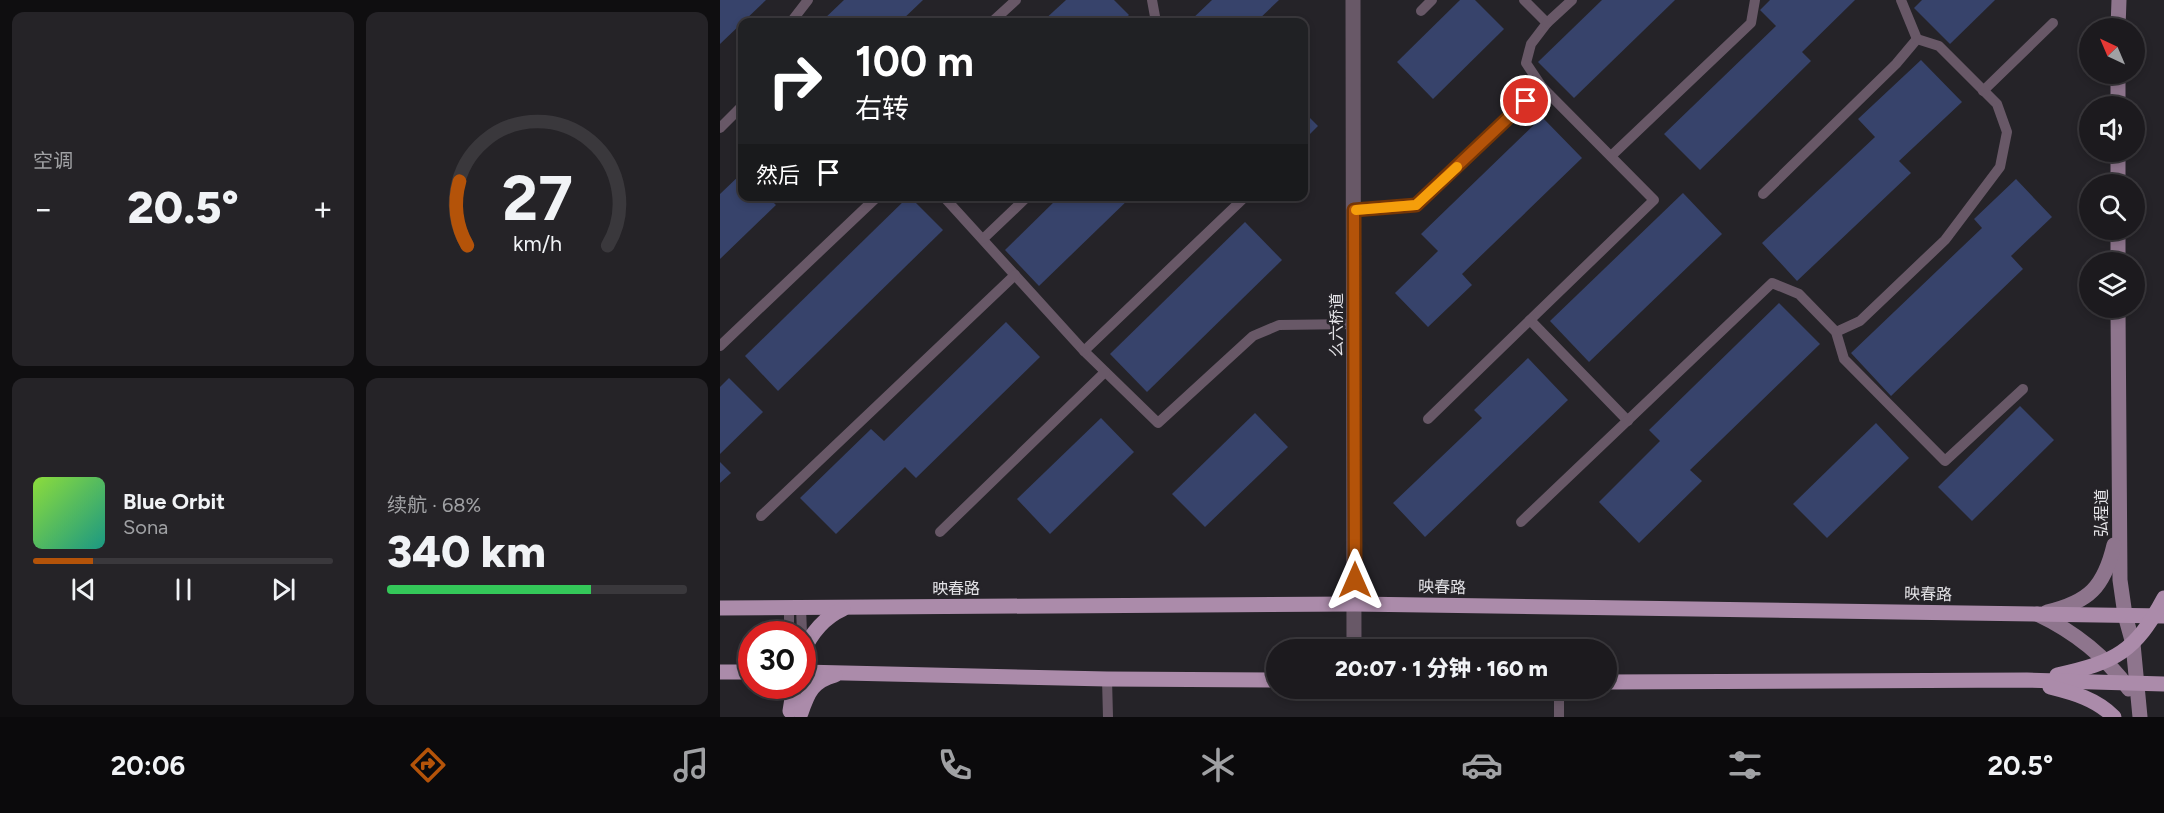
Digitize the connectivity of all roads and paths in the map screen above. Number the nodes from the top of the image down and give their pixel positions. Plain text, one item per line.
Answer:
1 (808, 0) edge
2 (1016, 0) edge
3 (1152, 0) edge
4 (1353, 0) edge
5 (1432, 0) edge
6 (1524, 0) edge
7 (1572, 0) edge
8 (1755, 0) edge
9 (1901, 0) edge
10 (2119, 0) edge
11 (1421, 11) dead end
12 (794, 18) edge
13 (996, 18) edge
14 (1155, 18) edge
15 (2118, 18) edge
16 (1547, 23) junction
17 (2053, 23) dead end
18 (1917, 39) junction
19 (1542, 87) junction
20 (1983, 91) junction
21 (738, 110) edge
22 (720, 128) edge
23 (1611, 156) junction
24 (1763, 194) dead end
25 (873, 201) edge
26 (948, 201) edge
27 (1023, 201) edge
28 (1241, 201) edge
29 (1354, 210) junction
30 (983, 239) junction
31 (1015, 275) junction
32 (2118, 318) edge
33 (1530, 320) junction
34 (1354, 324) junction
35 (1836, 332) junction
36 (720, 346) edge
37 (1084, 351) junction
38 (1106, 372) junction
39 (2023, 390) dead end
40 (1428, 419) dead end
41 (1628, 421) junction
42 (761, 516) dead end
43 (1521, 522) dead end
44 (2120, 522) junction
45 (940, 532) dead end
46 (2164, 598) edge
47 (1355, 604) junction
48 (849, 607) junction
49 (720, 608) edge
50 (795, 608) junction
51 (2037, 614) junction
52 (2125, 615) junction
53 (2159, 616) edge
54 (792, 621) edge
55 (798, 621) edge
56 (816, 630) edge
57 (1354, 639) edge
58 (2133, 644) junction
59 (2105, 662) junction
60 (720, 672) edge
61 (738, 672) edge
62 (816, 672) edge
63 (844, 673) junction
64 (1107, 680) junction
65 (1266, 680) edge
66 (2027, 680) junction
67 (1617, 682) edge
68 (2131, 683) junction
69 (2164, 684) edge
70 (793, 699) edge
71 (798, 699) edge
72 (1559, 699) edge
73 (2142, 713) edge
74 (795, 714) edge
75 (1108, 717) edge
76 (1559, 717) edge
77 (2114, 717) edge

1 - 12 lane
2 - 13 lane
3 - 14 lane
4 - 29 street, 么六桥道
5 - 11 lane
6 - 16 lane
7 - 16 lane
8 - 23 lane
9 - 18 lane
10 - 15 main road
16 - 19 lane
17 - 20 lane
18 - 20 lane
18 - 24 lane
19 - 23 lane
19 - 29 lane
20 - 35 lane
21 - 22 lane
23 - 33 lane
25 - 36 lane
26 - 30 lane
27 - 30 lane
28 - 37 lane
29 - 34 street, 么六桥道
30 - 31 lane
31 - 37 lane
31 - 42 lane
32 - 44 main road, 弘程道
33 - 40 lane
33 - 41 lane
34 - 38 lane
34 - 47 street, 么六桥道
35 - 39 lane
35 - 41 lane
37 - 38 lane
38 - 45 lane
41 - 43 lane
44 - 51 main road
44 - 52 main road, 弘程道
46 - 53 main road
47 - 48 main road, 映春路
47 - 51 main road, 映春路
47 - 57 street, 么六桥道
48 - 50 main road, 映春路
48 - 56 main road
49 - 50 main road, 映春路
50 - 54 lane
50 - 55 lane
51 - 52 main road, 映春路
51 - 59 main road
52 - 53 main road, 映春路
52 - 58 main road, 弘程道
53 - 58 main road
58 - 59 main road
58 - 68 main road, 弘程道
59 - 66 main road
59 - 68 main road
60 - 61 main road
62 - 63 main road
63 - 64 main road
63 - 74 main road
64 - 65 main road
64 - 75 lane
66 - 67 main road
66 - 68 main road
66 - 77 main road
68 - 69 main road
68 - 73 main road
70 - 74 main road
71 - 74 lane
72 - 76 lane

